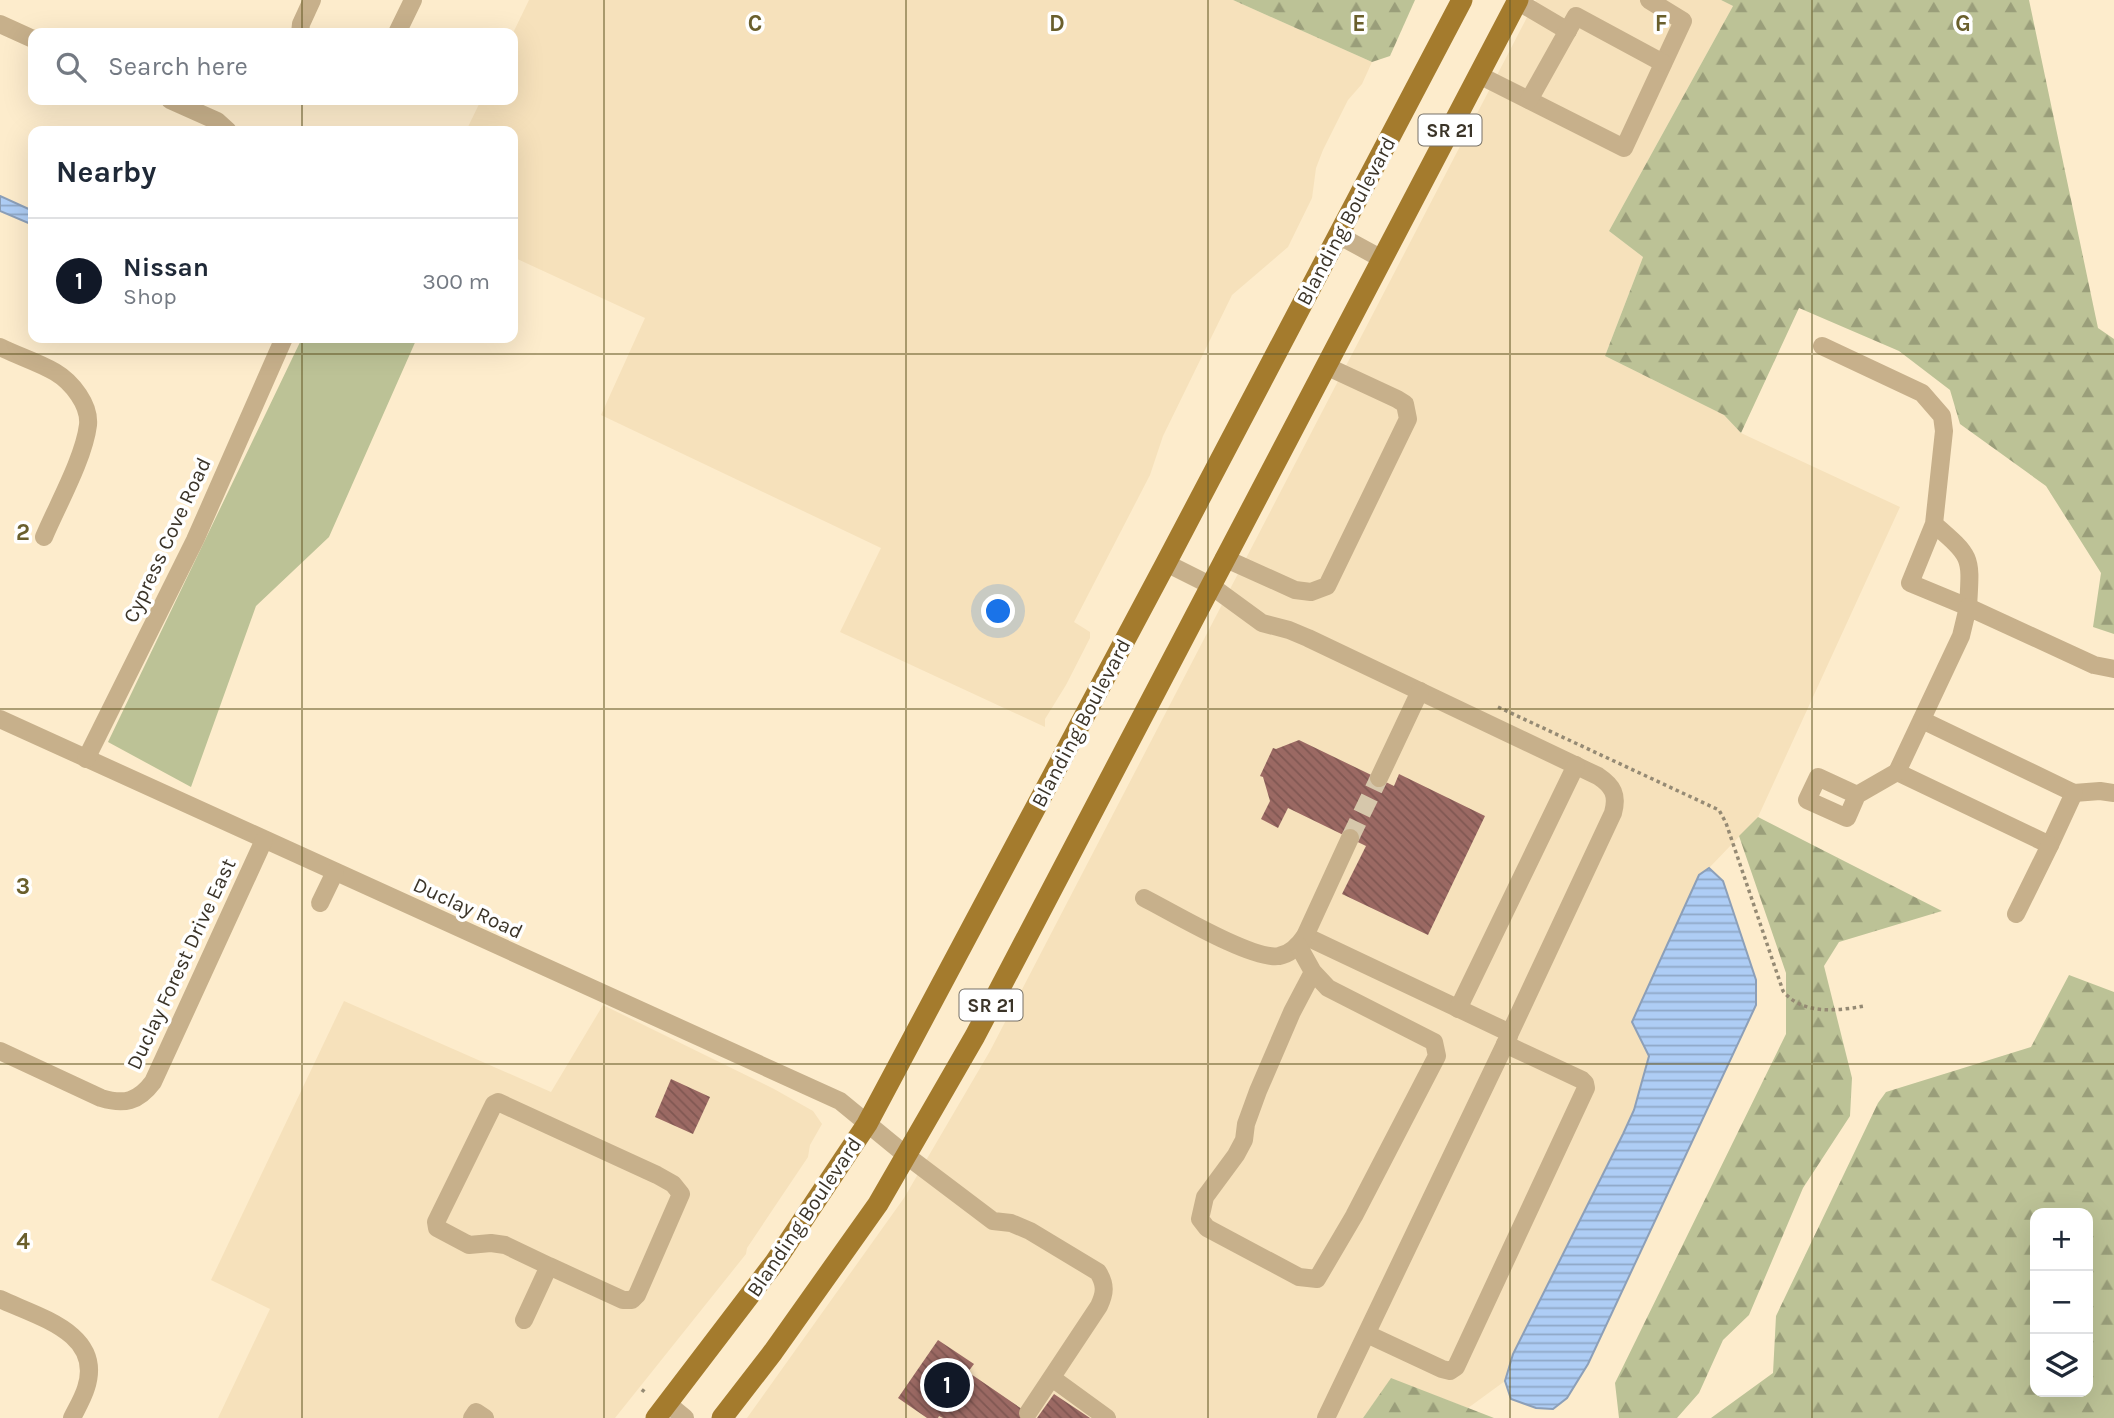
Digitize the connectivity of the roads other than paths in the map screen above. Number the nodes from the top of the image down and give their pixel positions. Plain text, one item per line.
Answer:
1 (312, 0) edge
2 (413, 0) edge
3 (1462, 0) edge
4 (1649, 0) edge
5 (1517, 1) edge
6 (0, 24) edge
7 (301, 28) edge
8 (399, 28) edge
9 (1568, 31) junction
10 (28, 37) edge
11 (1663, 63) junction
12 (1479, 75) junction
13 (1526, 98) junction
14 (181, 105) edge
15 (222, 126) edge
16 (1338, 235) junction
17 (1382, 259) junction
18 (282, 343) edge
19 (1822, 346) dead end
20 (0, 348) edge
21 (1326, 366) junction
22 (1934, 524) junction
23 (44, 537) dead end
24 (1224, 558) junction
25 (1166, 563) junction
26 (1210, 585) junction
27 (1968, 607) junction
28 (2114, 669) edge
29 (1420, 691) junction
30 (0, 719) edge
31 (1922, 720) junction
32 (86, 758) junction
33 (1576, 765) junction
34 (1897, 772) junction
35 (1379, 778) tunnel mouth
36 (2074, 793) junction
37 (2114, 793) edge
38 (1857, 796) dead end
39 (1350, 838) tunnel mouth
40 (264, 840) junction
41 (2050, 845) junction
42 (335, 872) junction
43 (1144, 898) dead end
44 (320, 903) dead end
45 (2016, 914) dead end
46 (1301, 941) junction
47 (1313, 972) junction
48 (1458, 1009) junction
49 (1508, 1038) junction
50 (0, 1051) edge
51 (867, 1124) junction
52 (907, 1156) junction
53 (549, 1266) junction
54 (0, 1299) edge
55 (524, 1320) dead end
56 (1367, 1334) junction
57 (1052, 1378) junction
58 (662, 1411) edge
59 (1028, 1413) dead end
60 (72, 1418) edge
61 (472, 1418) edge
62 (485, 1418) edge
63 (685, 1418) edge
64 (722, 1418) edge
65 (1107, 1418) edge
66 (1326, 1418) edge

1 - 7 street
2 - 8 street
3 - 16 main road, Blanding Boulevard / SR 21
4 - 11 street
5 - 9 street
5 - 12 main road, SR 21
6 - 10 street
9 - 11 street
9 - 13 street
11 - 13 street
12 - 13 street
12 - 17 main road, SR 21
14 - 15 street
16 - 17 street
16 - 25 main road, Blanding Boulevard / SR 21
17 - 21 main road, SR 21
18 - 32 street, Cypress Cove Road
19 - 22 street
20 - 23 street
21 - 24 main road, SR 21
21 - 24 street
22 - 27 street
22 - 27 street
24 - 26 main road, SR 21
25 - 26 street
25 - 51 main road, Blanding Boulevard / SR 21
26 - 29 street
26 - 52 main road, SR 21
27 - 28 street
27 - 31 street
29 - 33 street
29 - 35 street
30 - 32 street, Duclay Road
31 - 34 street
31 - 36 street
32 - 40 street, Duclay Road
33 - 48 street
33 - 49 street
34 - 38 street
34 - 41 street
36 - 37 street
36 - 41 street
39 - 46 street
40 - 42 street, Duclay Road
40 - 50 street, Duclay Forest Drive East
41 - 45 street
42 - 44 street
42 - 51 street, Duclay Road
43 - 46 street
46 - 47 street
46 - 48 street
47 - 47 street
48 - 49 street
49 - 56 street
49 - 56 street
51 - 52 street, Duclay Road
51 - 58 main road, Blanding Boulevard / SR 21
52 - 57 street, Duclay Road
52 - 64 main road, SR 21
53 - 53 street
53 - 55 street
54 - 60 street
56 - 66 street
57 - 59 street, Duclay Road
57 - 65 street
58 - 63 street
61 - 62 street

